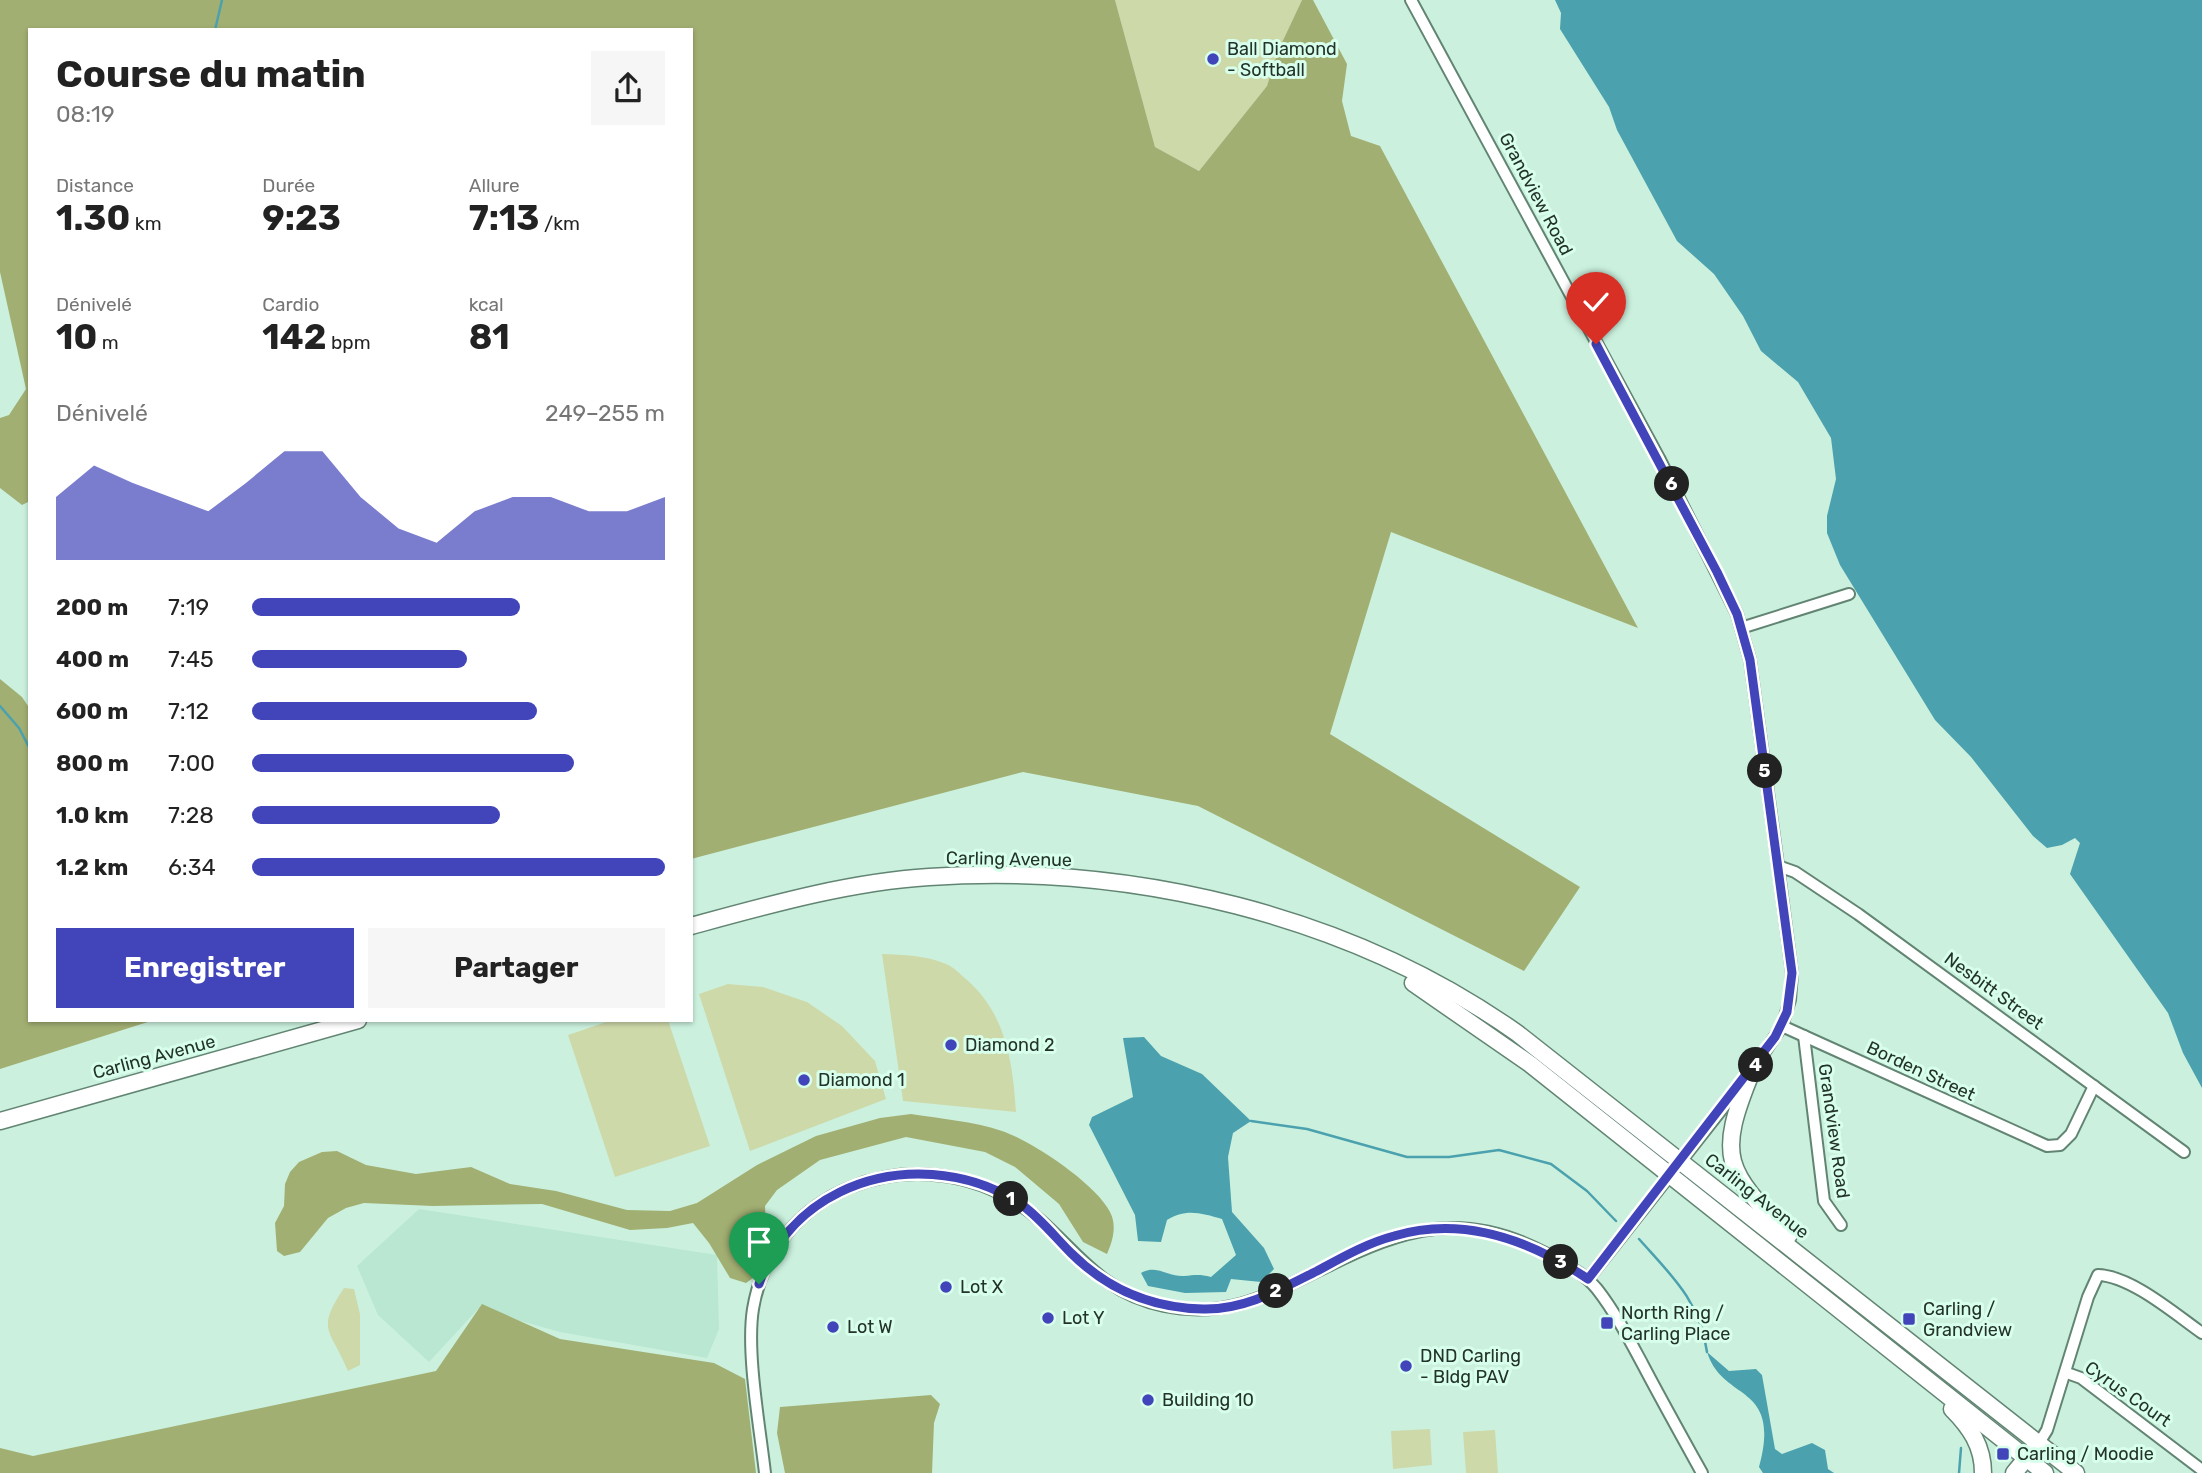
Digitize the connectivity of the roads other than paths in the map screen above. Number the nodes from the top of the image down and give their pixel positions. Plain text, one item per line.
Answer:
1 (1411, 0) edge
2 (1849, 594) dead end
3 (1741, 628) junction
4 (1778, 866) junction
5 (693, 926) edge
6 (1325, 935) junction
7 (351, 1022) edge
8 (1782, 1026) junction
9 (1804, 1036) junction
10 (1752, 1071) junction
11 (2094, 1086) junction
12 (0, 1121) edge
13 (2184, 1152) dead end
14 (1682, 1161) junction
15 (1670, 1175) junction
16 (1841, 1225) dead end
17 (1588, 1279) junction
18 (1842, 1289) junction
19 (2202, 1333) edge
20 (1906, 1362) junction
21 (2067, 1373) junction
22 (2039, 1443) junction
23 (2026, 1458) junction
24 (2202, 1470) edge
25 (765, 1473) edge
26 (1702, 1473) edge
27 (1983, 1473) edge
28 (2014, 1473) edge
29 (2045, 1473) edge
30 (2076, 1473) edge

1 - 3 street, Grandview Road
2 - 3 street
3 - 4 street, Grandview Road
4 - 8 street, Grandview Road
4 - 11 street, Nesbitt Street
5 - 6 main road, Carling Avenue
6 - 14 main road, Carling Avenue
6 - 15 main road, Carling Avenue
7 - 12 main road, Carling Avenue
8 - 9 street, Borden Street
8 - 10 street, Grandview Road
9 - 11 street, Borden Street
9 - 16 street, Grandview Road
10 - 14 street, Grandview Road
10 - 18 main road
11 - 13 street, Nesbitt Street
14 - 15 street, Grandview Road
14 - 18 main road, Carling Avenue
15 - 17 street, Grandview Road
15 - 20 main road, Carling Avenue
17 - 25 street
17 - 26 street
18 - 22 main road, Carling Avenue
19 - 21 street
20 - 23 main road, Carling Avenue
20 - 27 main road
21 - 22 street
21 - 24 street, Cyrus Court
22 - 23 main road
22 - 30 main road, Carling Avenue
23 - 28 main road
23 - 29 main road, Carling Avenue

